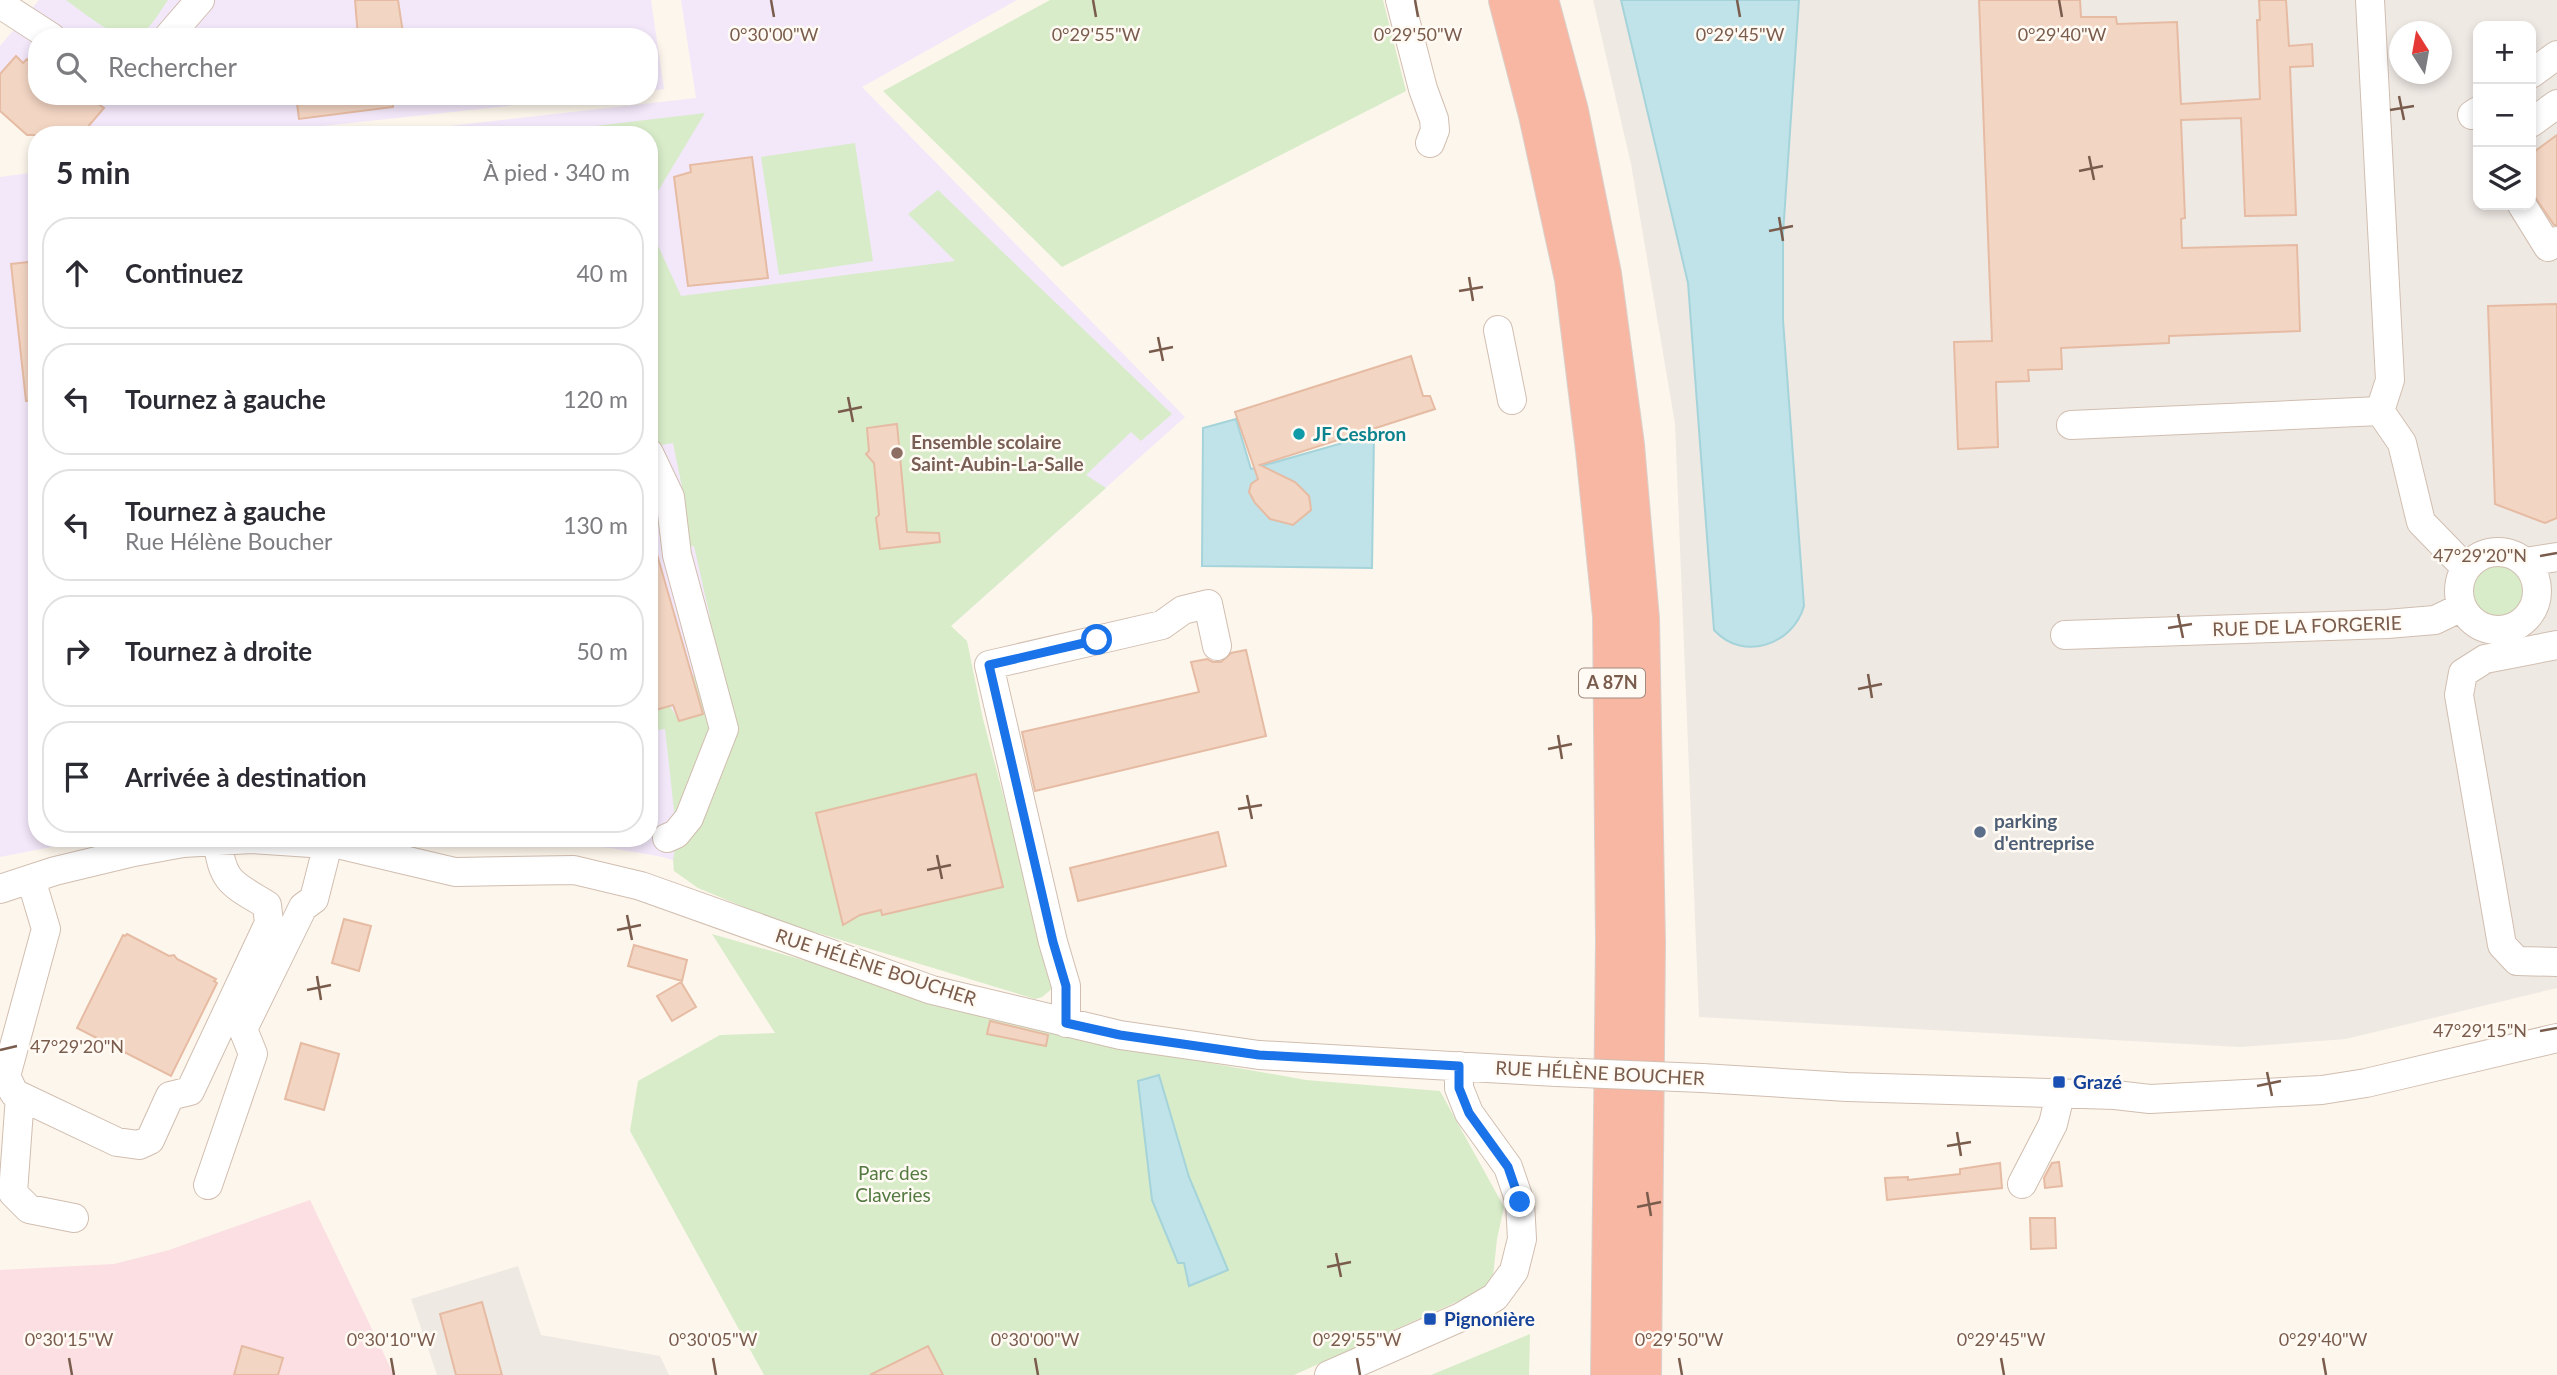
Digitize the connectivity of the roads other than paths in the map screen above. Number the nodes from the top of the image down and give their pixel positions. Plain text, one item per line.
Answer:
1 (200, 0) edge
2 (1400, 0) edge
3 (1508, 0) edge
4 (1539, 0) edge
5 (2370, 0) edge
6 (0, 4) edge
7 (37, 28) edge
8 (176, 28) edge
9 (2557, 55) edge
10 (2536, 70) edge
11 (2557, 104) edge
12 (2536, 119) edge
13 (1430, 143) dead end
14 (2525, 210) edge
15 (2557, 241) edge
16 (1498, 330) dead end
17 (1512, 400) dead end
18 (2380, 411) junction
19 (2071, 425) dead end
20 (658, 472) edge
21 (2557, 557) edge
22 (2525, 562) junction
23 (2469, 563) junction
24 (2548, 589) edge
25 (2462, 607) junction
26 (2496, 630) junction
27 (2065, 635) dead end
28 (2557, 645) edge
29 (1217, 646) dead end
30 (2492, 658) junction
31 (667, 838) dead end
32 (161, 847) edge
33 (218, 847) edge
34 (335, 847) edge
35 (353, 847) edge
36 (31, 878) junction
37 (0, 889) edge
38 (2557, 962) edge
39 (1066, 1023) junction
40 (2557, 1038) edge
41 (1459, 1066) junction
42 (2060, 1095) junction
43 (20, 1096) junction
44 (2022, 1184) dead end
45 (208, 1185) dead end
46 (74, 1218) dead end
47 (1381, 1365) edge
48 (1329, 1375) edge
49 (1611, 1375) edge
50 (1642, 1375) edge

1 - 8 street
2 - 13 street
3 - 49 highway, A 87N
4 - 50 highway, A 87N
5 - 18 street
6 - 7 street
9 - 10 street
11 - 12 street
14 - 15 street
16 - 17 street
18 - 19 street
18 - 23 street
20 - 31 street
21 - 22 street
22 - 23 street
22 - 24 street
23 - 25 street
24 - 26 street
25 - 26 street
25 - 27 street, RUE DE LA FORGERIE
26 - 30 street
28 - 30 street
29 - 39 street
30 - 38 street
32 - 36 street, RUE HÉLÈNE BOUCHER
33 - 43 street
34 - 45 street
35 - 39 street, RUE HÉLÈNE BOUCHER
36 - 37 street, RUE HÉLÈNE BOUCHER
36 - 43 street
39 - 41 street, RUE HÉLÈNE BOUCHER
40 - 42 street, RUE HÉLÈNE BOUCHER
41 - 42 street, RUE HÉLÈNE BOUCHER, bridge
41 - 47 street
42 - 44 street
43 - 46 street
47 - 48 street

